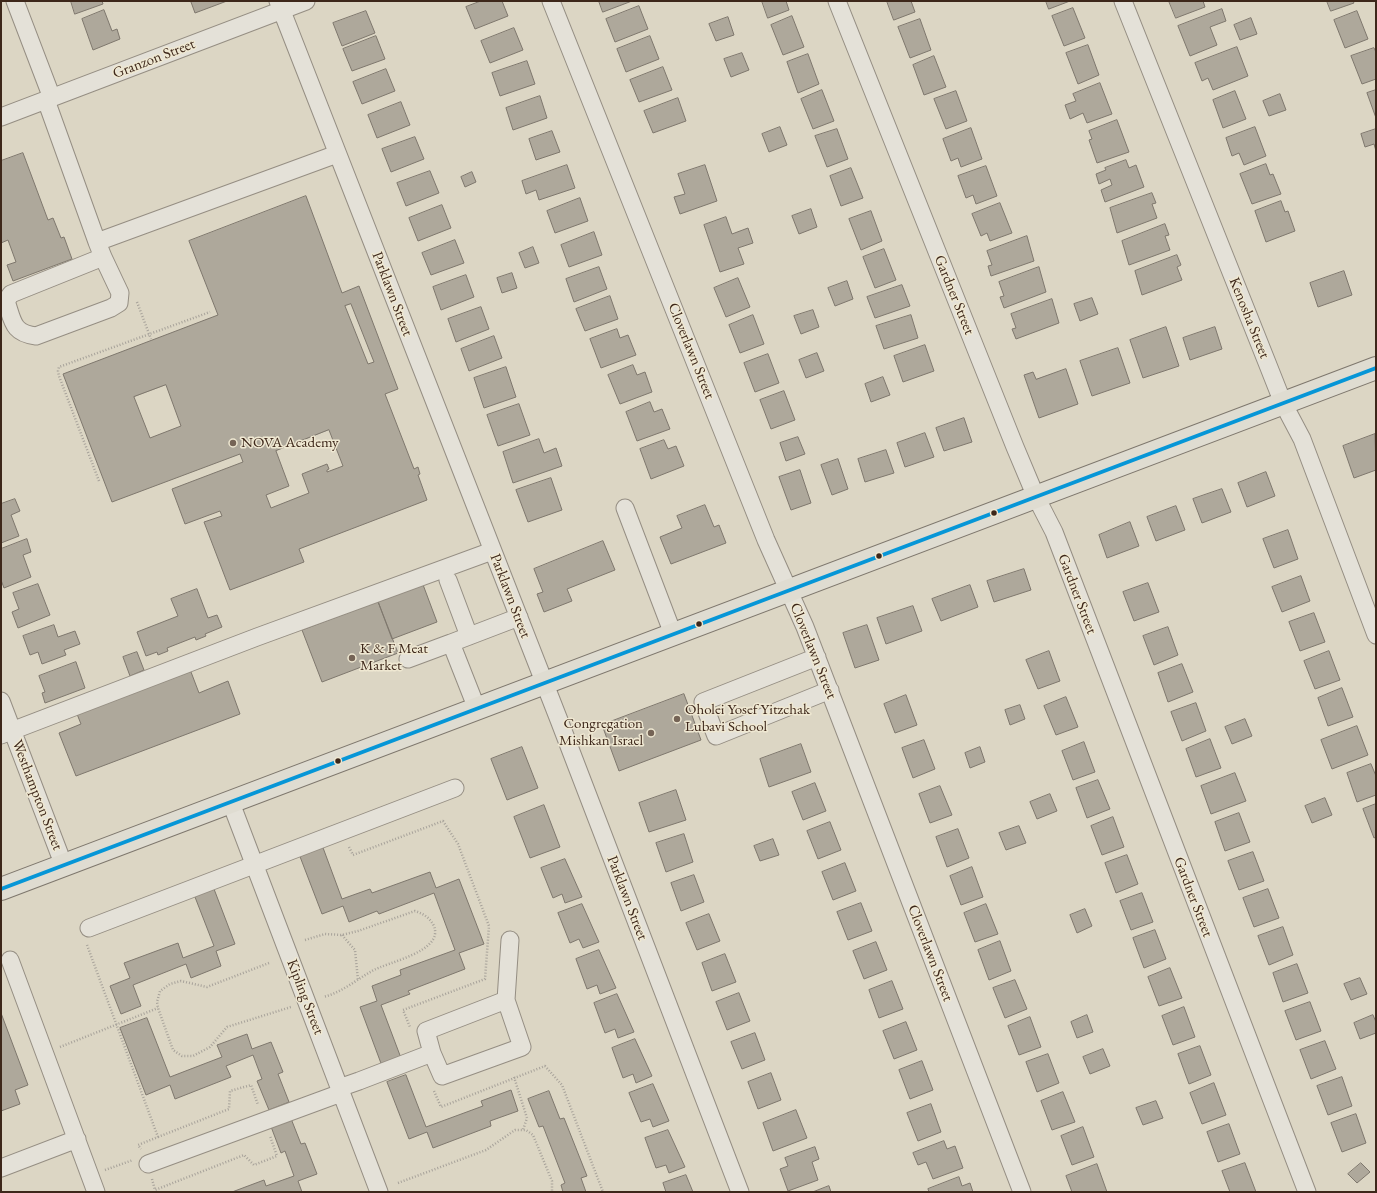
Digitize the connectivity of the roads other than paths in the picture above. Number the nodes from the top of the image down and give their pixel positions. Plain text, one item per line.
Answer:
1 (15, 1) edge
2 (306, 1) edge
3 (551, 1) edge
4 (837, 1) edge
5 (1122, 1) edge
6 (280, 6) edge
7 (49, 99) junction
8 (1, 117) edge
9 (337, 154) junction
10 (100, 250) junction
11 (1376, 368) edge
12 (1283, 403) junction
13 (1036, 497) junction
14 (625, 508) dead end
15 (492, 551) junction
16 (448, 580) dead end
17 (788, 591) junction
18 (518, 617) junction
19 (673, 634) junction
20 (1376, 635) edge
21 (469, 636) junction
22 (450, 643) junction
23 (817, 657) junction
24 (408, 659) dead end
25 (544, 683) junction
26 (830, 690) junction
27 (1, 701) edge
28 (477, 709) junction
29 (7, 733) edge
30 (455, 788) dead end
31 (231, 803) junction
32 (254, 865) junction
33 (64, 866) junction
34 (1, 890) edge
35 (89, 928) road end
36 (510, 940) dead end
37 (10, 960) dead end
38 (506, 1000) junction
39 (432, 1053) junction
40 (340, 1090) junction
41 (77, 1139) junction
42 (143, 1159) road end
43 (1, 1168) edge
44 (91, 1187) edge
45 (379, 1192) edge
46 (740, 1192) edge
47 (1022, 1192) edge
48 (1307, 1192) edge

1 - 7 street
2 - 6 street, Granzon Street
3 - 17 street, Cloverlawn Street
4 - 13 street, Gardner Street
5 - 12 street, Kenosha Street
6 - 7 street, Granzon Street
6 - 9 street, Parklawn Street
7 - 8 street, Granzon Street
7 - 10 street
9 - 10 street
9 - 15 street, Parklawn Street
10 - 10 street
11 - 12 main road
12 - 13 main road
12 - 20 street, Kenosha Street
13 - 17 main road
13 - 48 street, Gardner Street
14 - 19 street
15 - 18 street, Parklawn Street
15 - 29 street
16 - 21 street
17 - 19 main road
17 - 23 street, Cloverlawn Street
18 - 21 street
18 - 25 street, Parklawn Street
19 - 25 main road
21 - 22 street
22 - 24 street
22 - 28 street
23 - 26 street, Cloverlawn Street
23 - 26 street
25 - 28 main road
25 - 46 street, Parklawn Street
26 - 47 street, Cloverlawn Street
27 - 29 street, Westhampton Street
28 - 31 main road
29 - 33 street, Westhampton Street
30 - 32 street
31 - 32 street, Kipling Street
31 - 33 main road
32 - 35 street
32 - 40 street, Kipling Street
33 - 34 main road
36 - 38 street
37 - 41 street
38 - 39 street
38 - 39 street
39 - 40 street
40 - 42 street
40 - 45 street, Kipling Street
41 - 43 street
41 - 44 street

